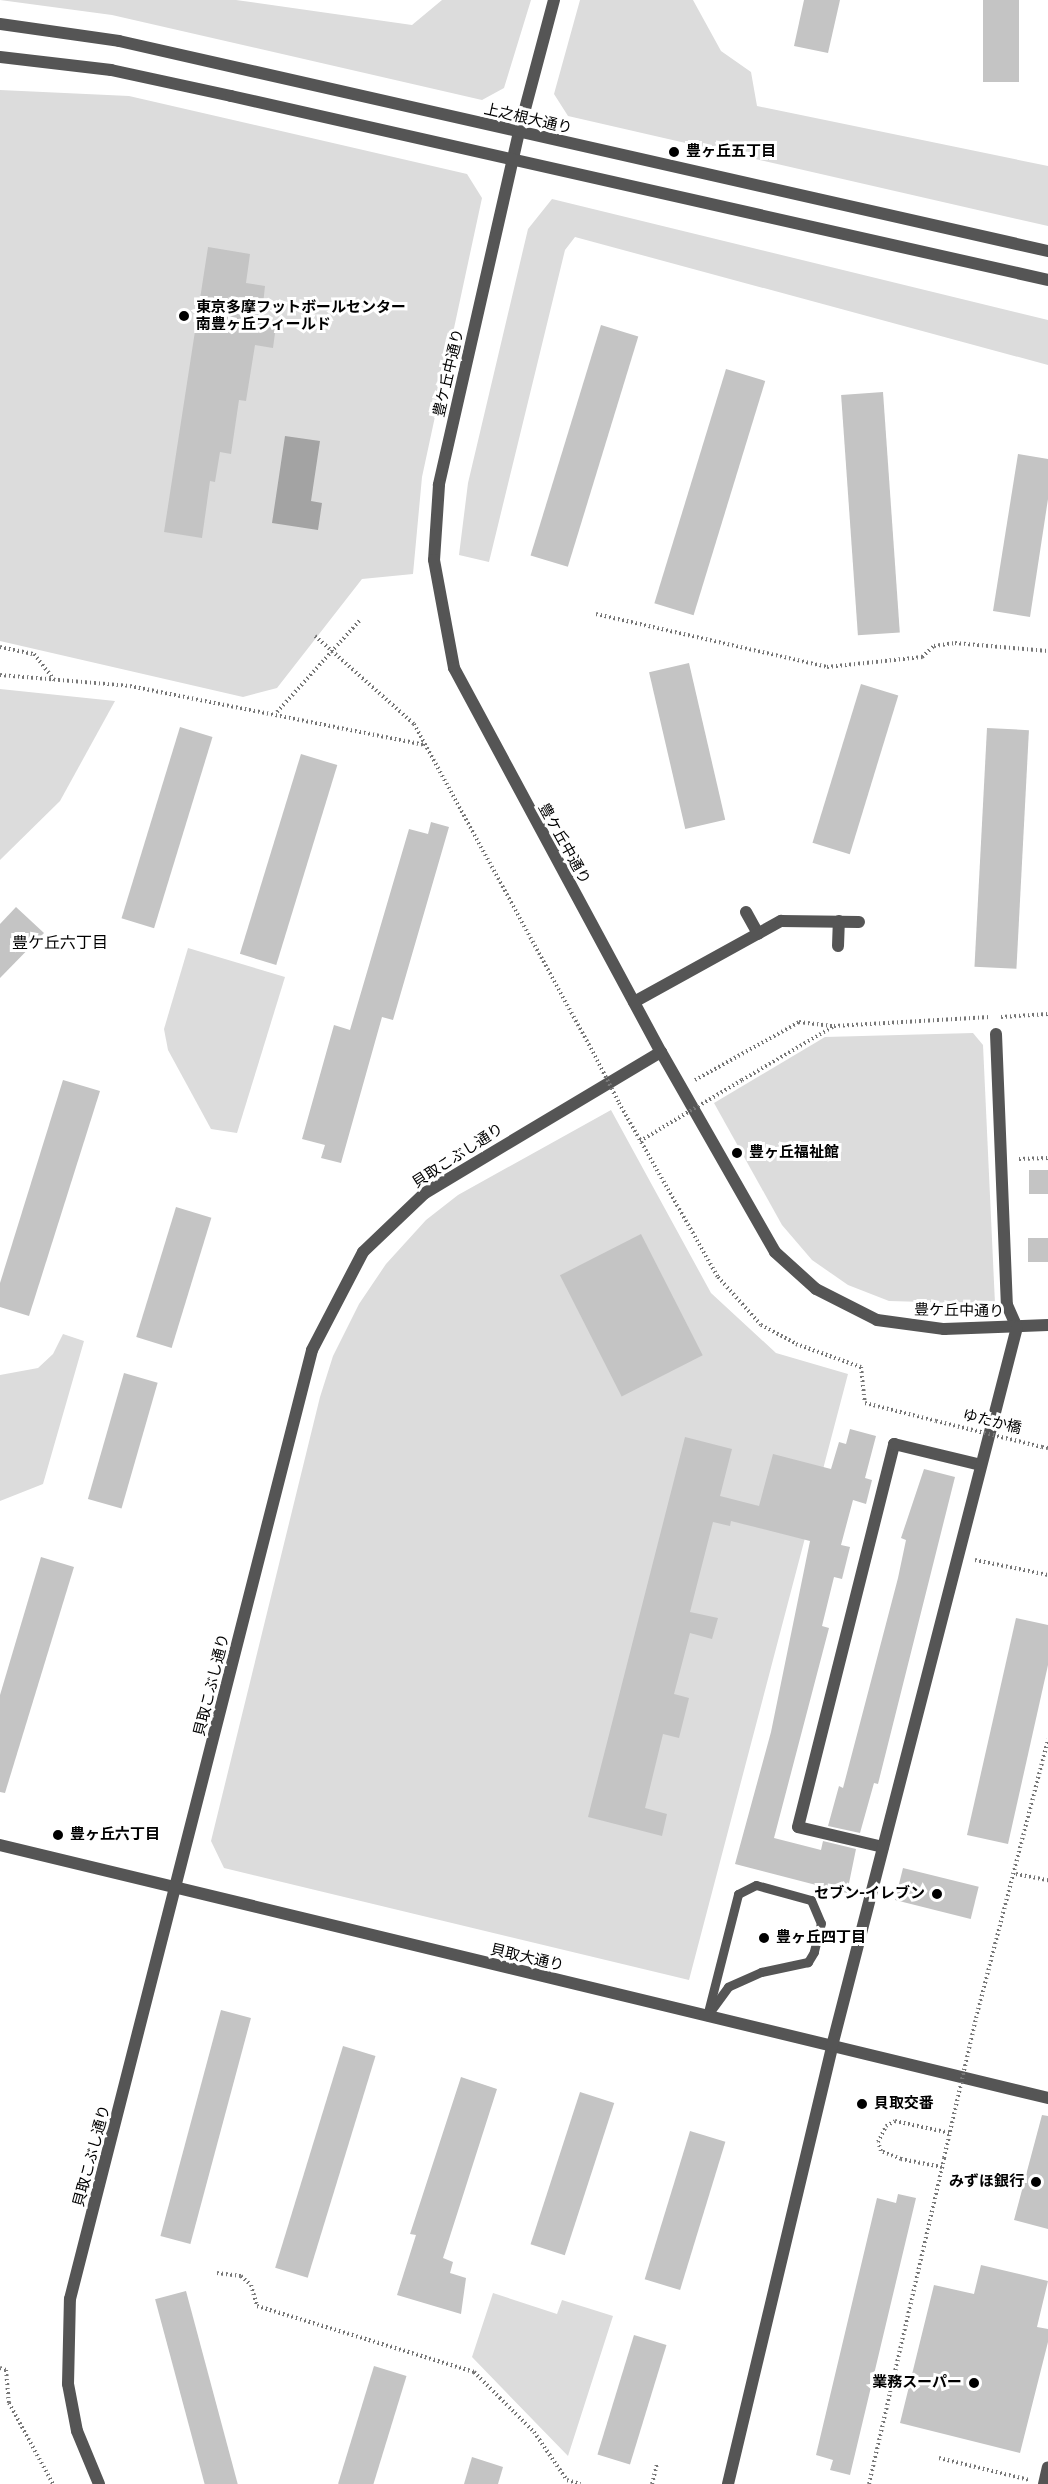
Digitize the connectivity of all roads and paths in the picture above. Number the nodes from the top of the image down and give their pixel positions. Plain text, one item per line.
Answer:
1 (555, 0) edge
2 (0, 24) edge
3 (0, 57) edge
4 (519, 132) junction
5 (514, 159) junction
6 (1048, 251) edge
7 (1048, 280) edge
8 (596, 614) dead end
9 (360, 620) dead end
10 (315, 636) dead end
11 (0, 647) edge
12 (333, 651) junction
13 (1048, 651) edge
14 (0, 675) edge
15 (54, 680) junction
16 (276, 713) junction
17 (426, 745) junction
18 (746, 912) dead end
19 (839, 921) junction
20 (859, 921) dead end
21 (758, 934) junction
22 (838, 946) dead end
23 (634, 1002) junction
24 (1048, 1014) edge
25 (834, 1026) junction
26 (996, 1034) dead end
27 (661, 1052) junction
28 (694, 1081) dead end
29 (640, 1141) junction
30 (1048, 1158) edge
31 (1001, 1160) junction
32 (1048, 1325) edge
33 (1017, 1327) junction
34 (1048, 1448) edge
35 (981, 1465) junction
36 (958, 1556) junction
37 (1048, 1575) edge
38 (1048, 1739) edge
39 (0, 1845) edge
40 (883, 1847) junction
41 (1016, 1874) junction
42 (1048, 1880) edge
43 (177, 1889) junction
44 (707, 2016) junction
45 (832, 2046) junction
46 (1048, 2098) edge
47 (950, 2133) junction
48 (942, 2168) junction
49 (217, 2273) dead end
50 (0, 2368) edge
51 (939, 2458) dead end
52 (657, 2464) dead end
53 (1048, 2467) edge
54 (53, 2484) edge
55 (99, 2484) edge
56 (580, 2484) edge
57 (652, 2484) edge
58 (728, 2484) edge
59 (869, 2484) edge
60 (1044, 2484) edge

1 - 4 street, 豊ケ丘中通り
2 - 4 street, 上之根大通り
3 - 5 street
4 - 5 street, 豊ケ丘中通り
4 - 6 street, 上之根大通り
5 - 7 street
5 - 23 street, 豊ケ丘中通り
8 - 13 path
9 - 12 path
10 - 12 path
11 - 15 path
12 - 16 path
12 - 17 path
14 - 15 path
15 - 16 path
16 - 17 path
17 - 29 path, bridge
18 - 21 street
19 - 20 street
19 - 21 street
19 - 22 street
21 - 23 street
23 - 27 street, 豊ケ丘中通り
24 - 25 path
25 - 28 path
25 - 29 path, bridge
26 - 31 street
27 - 33 street, 豊ケ丘中通り
27 - 43 street, 貝取こぶし通り
29 - 34 path, ゆたか橋, bridge
30 - 31 path
31 - 33 street
32 - 33 street, 豊ケ丘中通り
33 - 35 street
35 - 36 street
35 - 40 street
36 - 37 path
36 - 40 street
38 - 41 path
39 - 43 street, 貝取大通り
40 - 45 street
41 - 42 path
41 - 47 path, bridge
43 - 44 street, 貝取大通り
43 - 55 street, 貝取こぶし通り
44 - 44 lane
44 - 45 street, 貝取大通り
45 - 46 street, 貝取大通り
45 - 58 street
47 - 48 path, bridge
47 - 48 path
48 - 59 path
49 - 56 path
50 - 54 path
51 - 60 path
52 - 57 path
53 - 60 street

